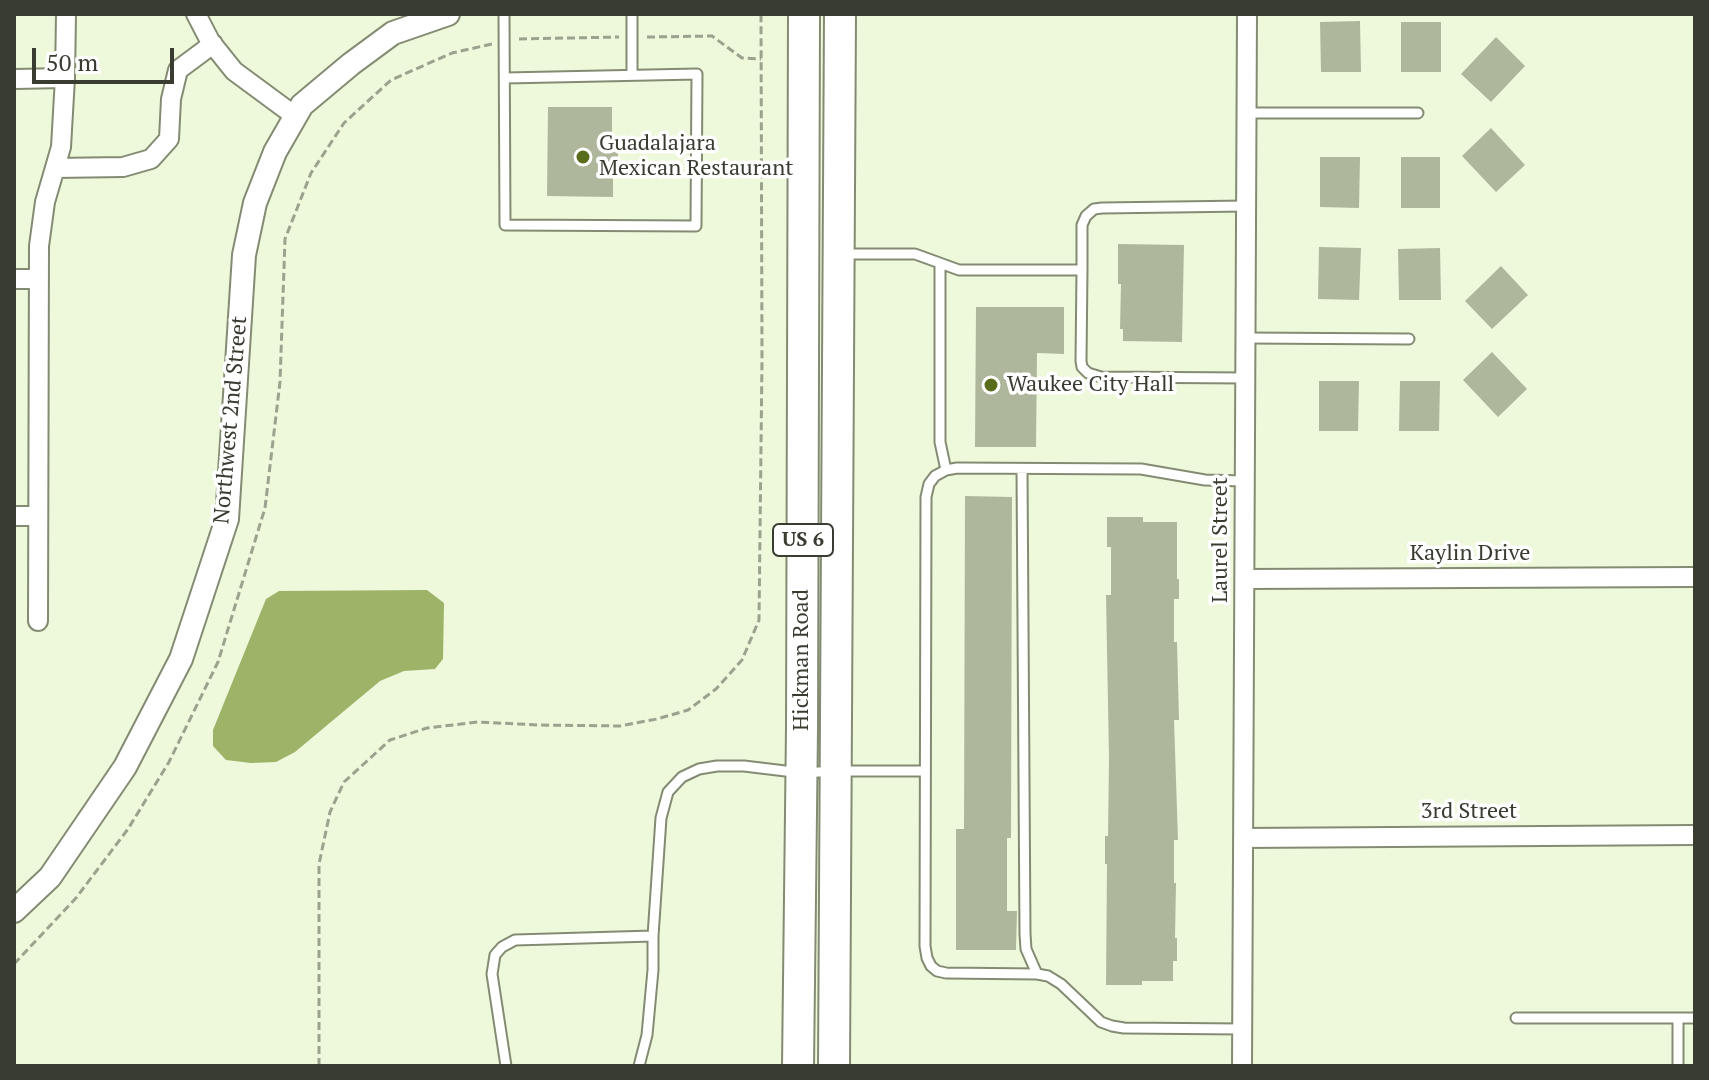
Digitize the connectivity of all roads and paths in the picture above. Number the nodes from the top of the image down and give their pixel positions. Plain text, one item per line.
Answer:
1 (66, 14) edge
2 (196, 14) edge
3 (448, 14) edge
4 (504, 14) edge
5 (632, 14) edge
6 (761, 14) edge
7 (804, 14) edge
8 (840, 14) edge
9 (1247, 14) edge
10 (632, 37) junction
11 (504, 42) junction
12 (213, 44) junction
13 (761, 59) junction
14 (632, 75) junction
15 (65, 78) junction
16 (505, 78) junction
17 (14, 79) edge
18 (1247, 113) junction
19 (1418, 113) dead end
20 (295, 116) junction
21 (55, 168) junction
22 (1246, 206) junction
23 (839, 254) junction
24 (940, 263) junction
25 (1082, 270) junction
26 (14, 279) edge
27 (39, 279) junction
28 (1246, 338) junction
29 (1409, 339) dead end
30 (1246, 378) junction
31 (1022, 469) junction
32 (946, 470) junction
33 (1245, 481) junction
34 (14, 516) edge
35 (38, 516) junction
36 (1695, 577) edge
37 (1245, 579) junction
38 (38, 621) dead end
39 (836, 771) junction
40 (925, 771) junction
41 (802, 773) junction
42 (1695, 835) edge
43 (1243, 838) junction
44 (14, 911) edge
45 (653, 936) junction
46 (14, 964) edge
47 (1037, 974) junction
48 (1516, 1018) dead end
49 (1678, 1018) junction
50 (1695, 1018) edge
51 (1242, 1029) junction
52 (319, 1066) edge
53 (506, 1066) edge
54 (639, 1066) edge
55 (798, 1066) edge
56 (834, 1066) edge
57 (1242, 1066) edge
58 (1678, 1066) edge

1 - 15 street
2 - 12 street
3 - 20 street, Northwest 2nd Street
4 - 11 lane
5 - 10 lane
6 - 13 path
7 - 41 highway, Hickman Road / US 6
8 - 23 highway, Hickman Road / US 6
9 - 18 street, Laurel Street
10 - 11 path
10 - 13 path
10 - 14 lane
11 - 16 lane
11 - 46 path
12 - 20 street
12 - 21 street
13 - 52 path
14 - 16 lane
14 - 16 lane
15 - 17 street
15 - 21 street
18 - 19 lane
18 - 22 street, Laurel Street
20 - 44 street, Northwest 2nd Street
21 - 27 street
22 - 25 lane
22 - 28 street, Laurel Street
23 - 24 lane
23 - 39 highway, Hickman Road / US 6
24 - 25 lane
24 - 32 lane
25 - 30 lane
26 - 27 street
27 - 35 street
28 - 29 lane
28 - 30 street, Laurel Street
30 - 33 street, Laurel Street
31 - 32 lane
31 - 33 lane
31 - 47 lane
32 - 40 lane
33 - 37 street, Laurel Street
34 - 35 street
35 - 38 street
36 - 37 street, Kaylin Drive
37 - 43 street, Laurel Street
39 - 40 lane
39 - 41 lane
39 - 56 highway, Hickman Road / US 6
40 - 47 lane
41 - 45 lane
41 - 55 highway, Hickman Road / US 6
42 - 43 street, 3rd Street
43 - 51 street, Laurel Street
45 - 53 lane
45 - 54 lane
47 - 51 lane
48 - 49 lane
49 - 50 lane
49 - 58 lane
51 - 57 street, Laurel Street

